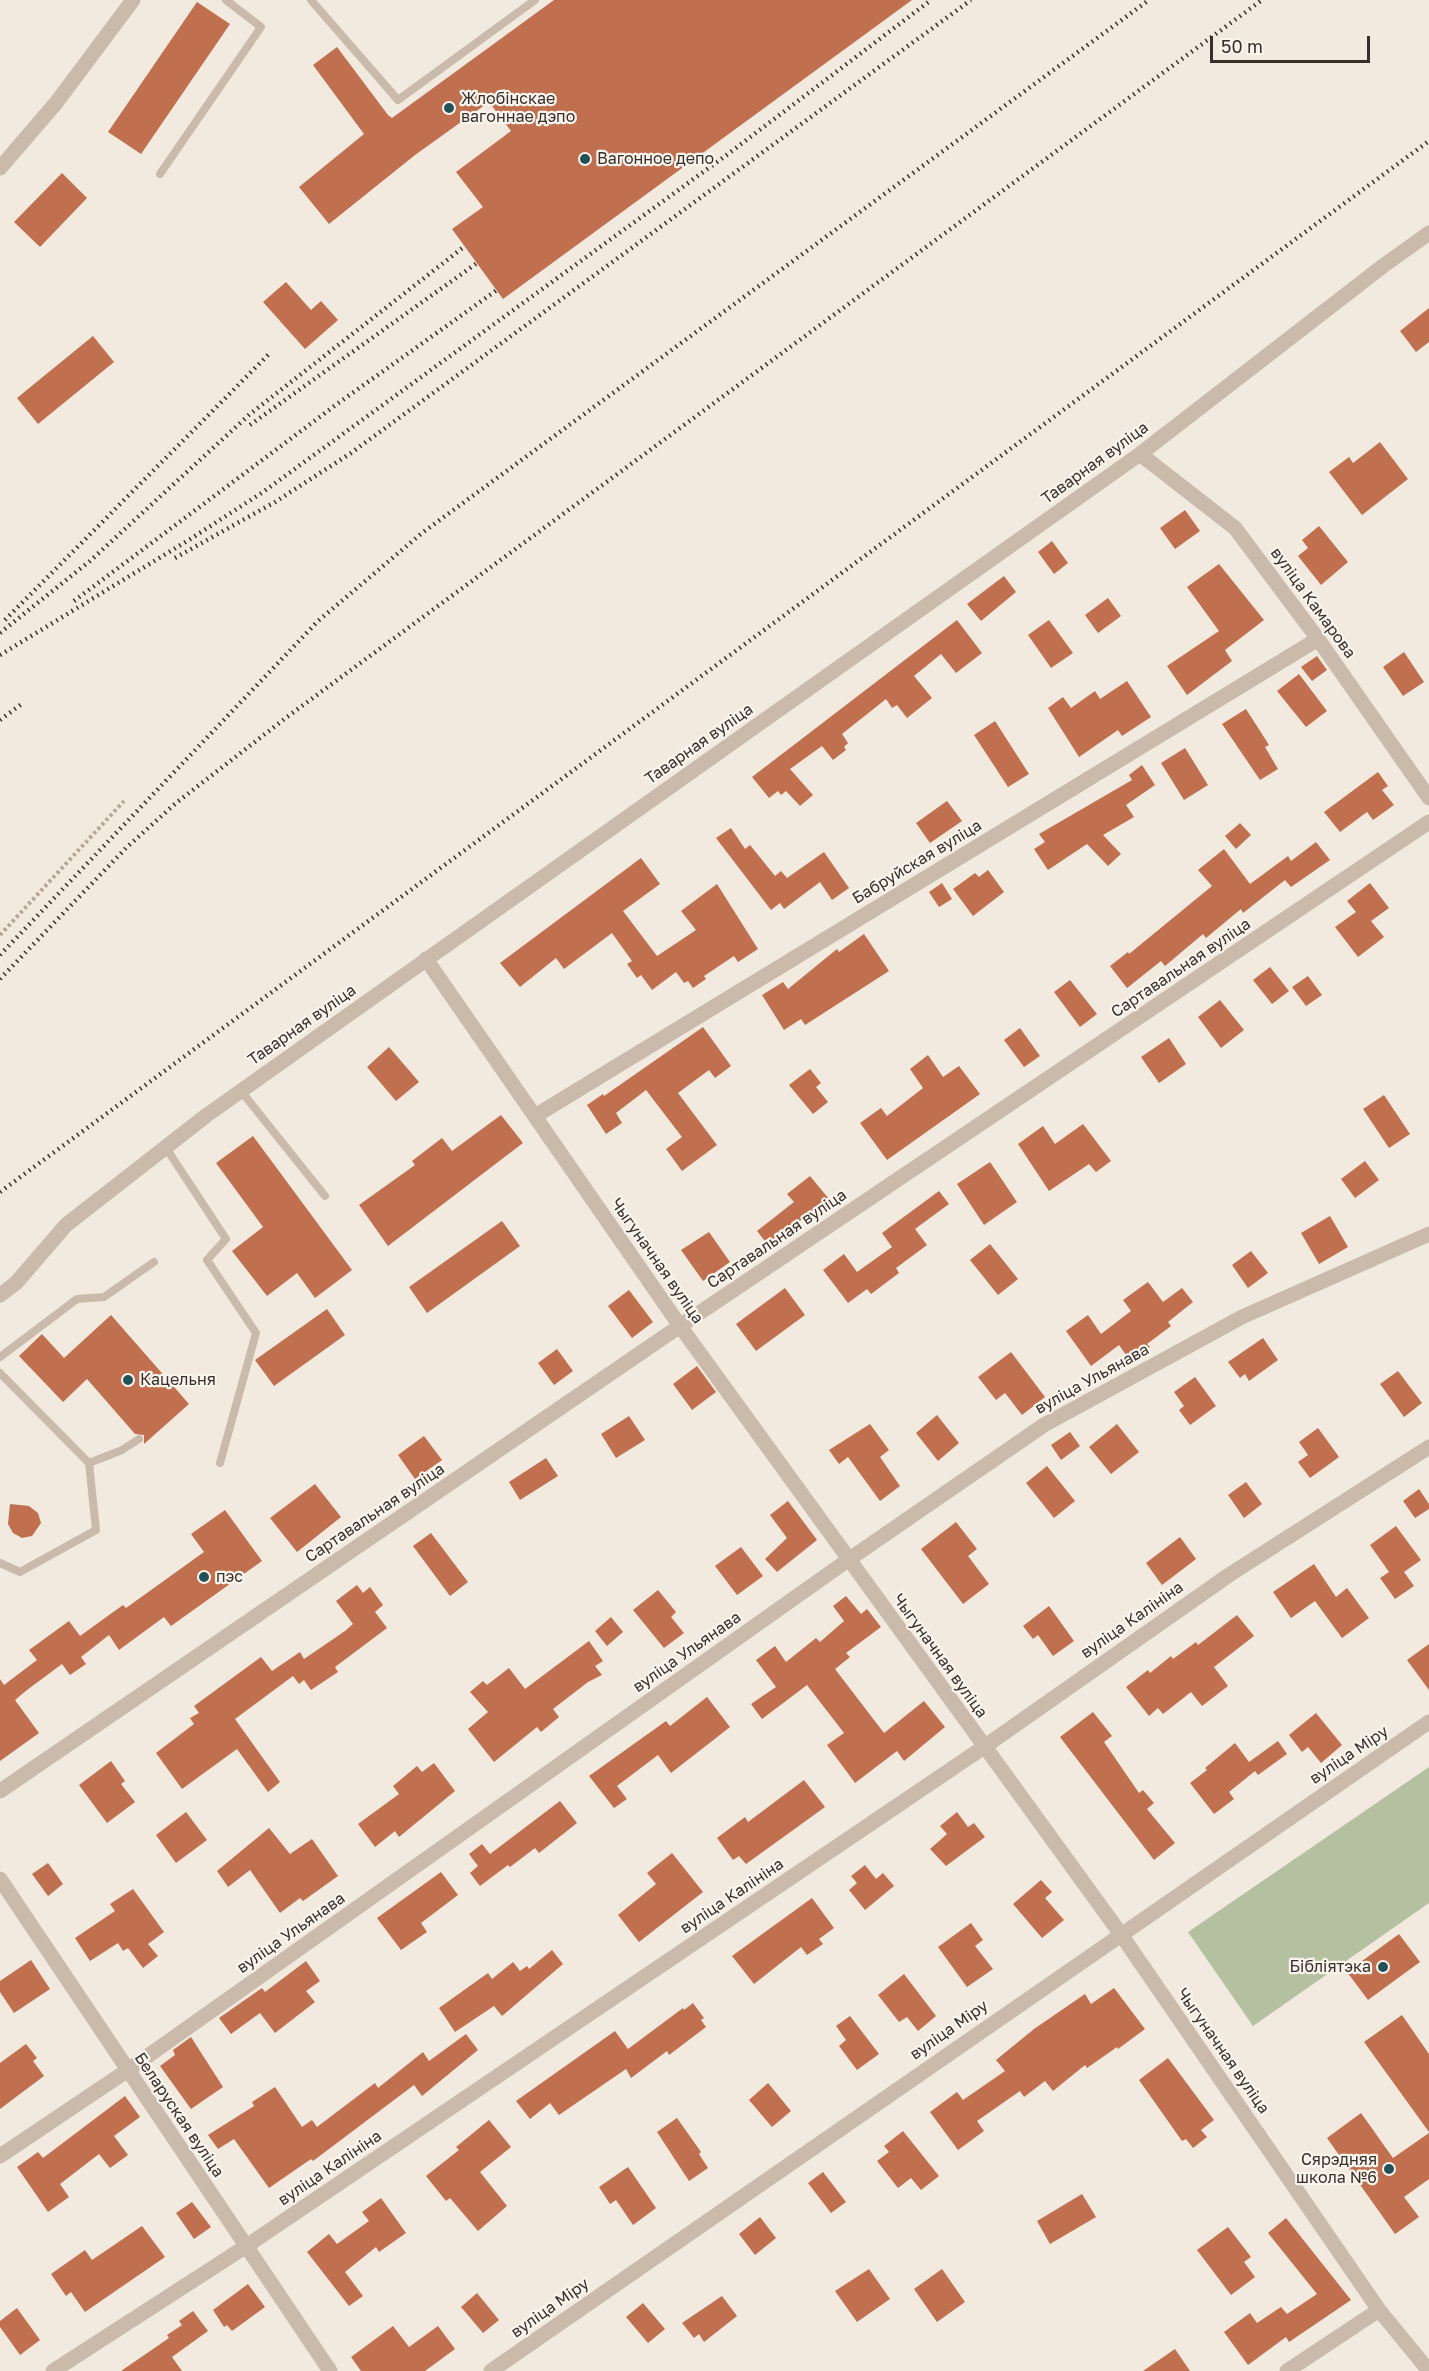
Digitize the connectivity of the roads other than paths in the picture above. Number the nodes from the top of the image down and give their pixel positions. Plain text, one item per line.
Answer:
1 (133, 0) edge
2 (226, 0) edge
3 (311, 0) edge
4 (535, 0) edge
5 (0, 168) edge
6 (160, 174) dead end
7 (1429, 233) edge
8 (1140, 453) junction
9 (1318, 639) junction
10 (1429, 798) edge
11 (1429, 822) edge
12 (426, 959) junction
13 (241, 1091) junction
14 (535, 1116) junction
15 (166, 1148) junction
16 (325, 1196) dead end
17 (1429, 1234) edge
18 (154, 1262) dead end
19 (0, 1295) edge
20 (680, 1326) junction
21 (0, 1357) edge
22 (0, 1373) edge
23 (139, 1439) dead end
24 (1429, 1447) edge
25 (88, 1463) junction
26 (220, 1463) dead end
27 (848, 1560) junction
28 (0, 1563) edge
29 (1429, 1722) edge
30 (984, 1747) junction
31 (0, 1791) edge
32 (0, 1879) edge
33 (1120, 1933) junction
34 (128, 2070) junction
35 (0, 2156) edge
36 (245, 2247) junction
37 (1379, 2310) junction
38 (53, 2371) edge
39 (330, 2371) edge
40 (491, 2371) edge
41 (1287, 2371) edge
42 (1428, 2371) edge

1 - 5 street
2 - 6 lane
3 - 4 lane
7 - 8 street, Таварная вуліца
8 - 9 street, вуліца Камарова
8 - 12 street, Таварная вуліца
9 - 10 street, вуліца Камарова
9 - 14 street, Бабруйская вуліца
11 - 20 street, Сартавальная вуліца
12 - 13 street, Таварная вуліца
12 - 14 street, Чыгуначная вуліца
13 - 15 street, Таварная вуліца
13 - 16 lane
14 - 20 street, Чыгуначная вуліца
15 - 19 street, Таварная вуліца
15 - 26 lane
17 - 27 street, вуліца Ульянава
18 - 21 lane
20 - 27 street, Чыгуначная вуліца
20 - 31 street, Сартавальная вуліца
22 - 25 lane
23 - 25 lane
24 - 30 street, вуліца Калініна
25 - 28 lane
27 - 30 street, Чыгуначная вуліца
27 - 34 street, вуліца Ульянава
29 - 33 street, вуліца Міру
30 - 33 street, Чыгуначная вуліца
30 - 36 street, вуліца Калініна
32 - 34 street, Беларуская вуліца
33 - 37 street, Чыгуначная вуліца
33 - 40 street, вуліца Міру
34 - 35 street, вуліца Ульянава
34 - 36 street, Беларуская вуліца
36 - 38 street, вуліца Калініна
36 - 39 street, Беларуская вуліца
37 - 41 street
37 - 42 street, Чыгуначная вуліца

